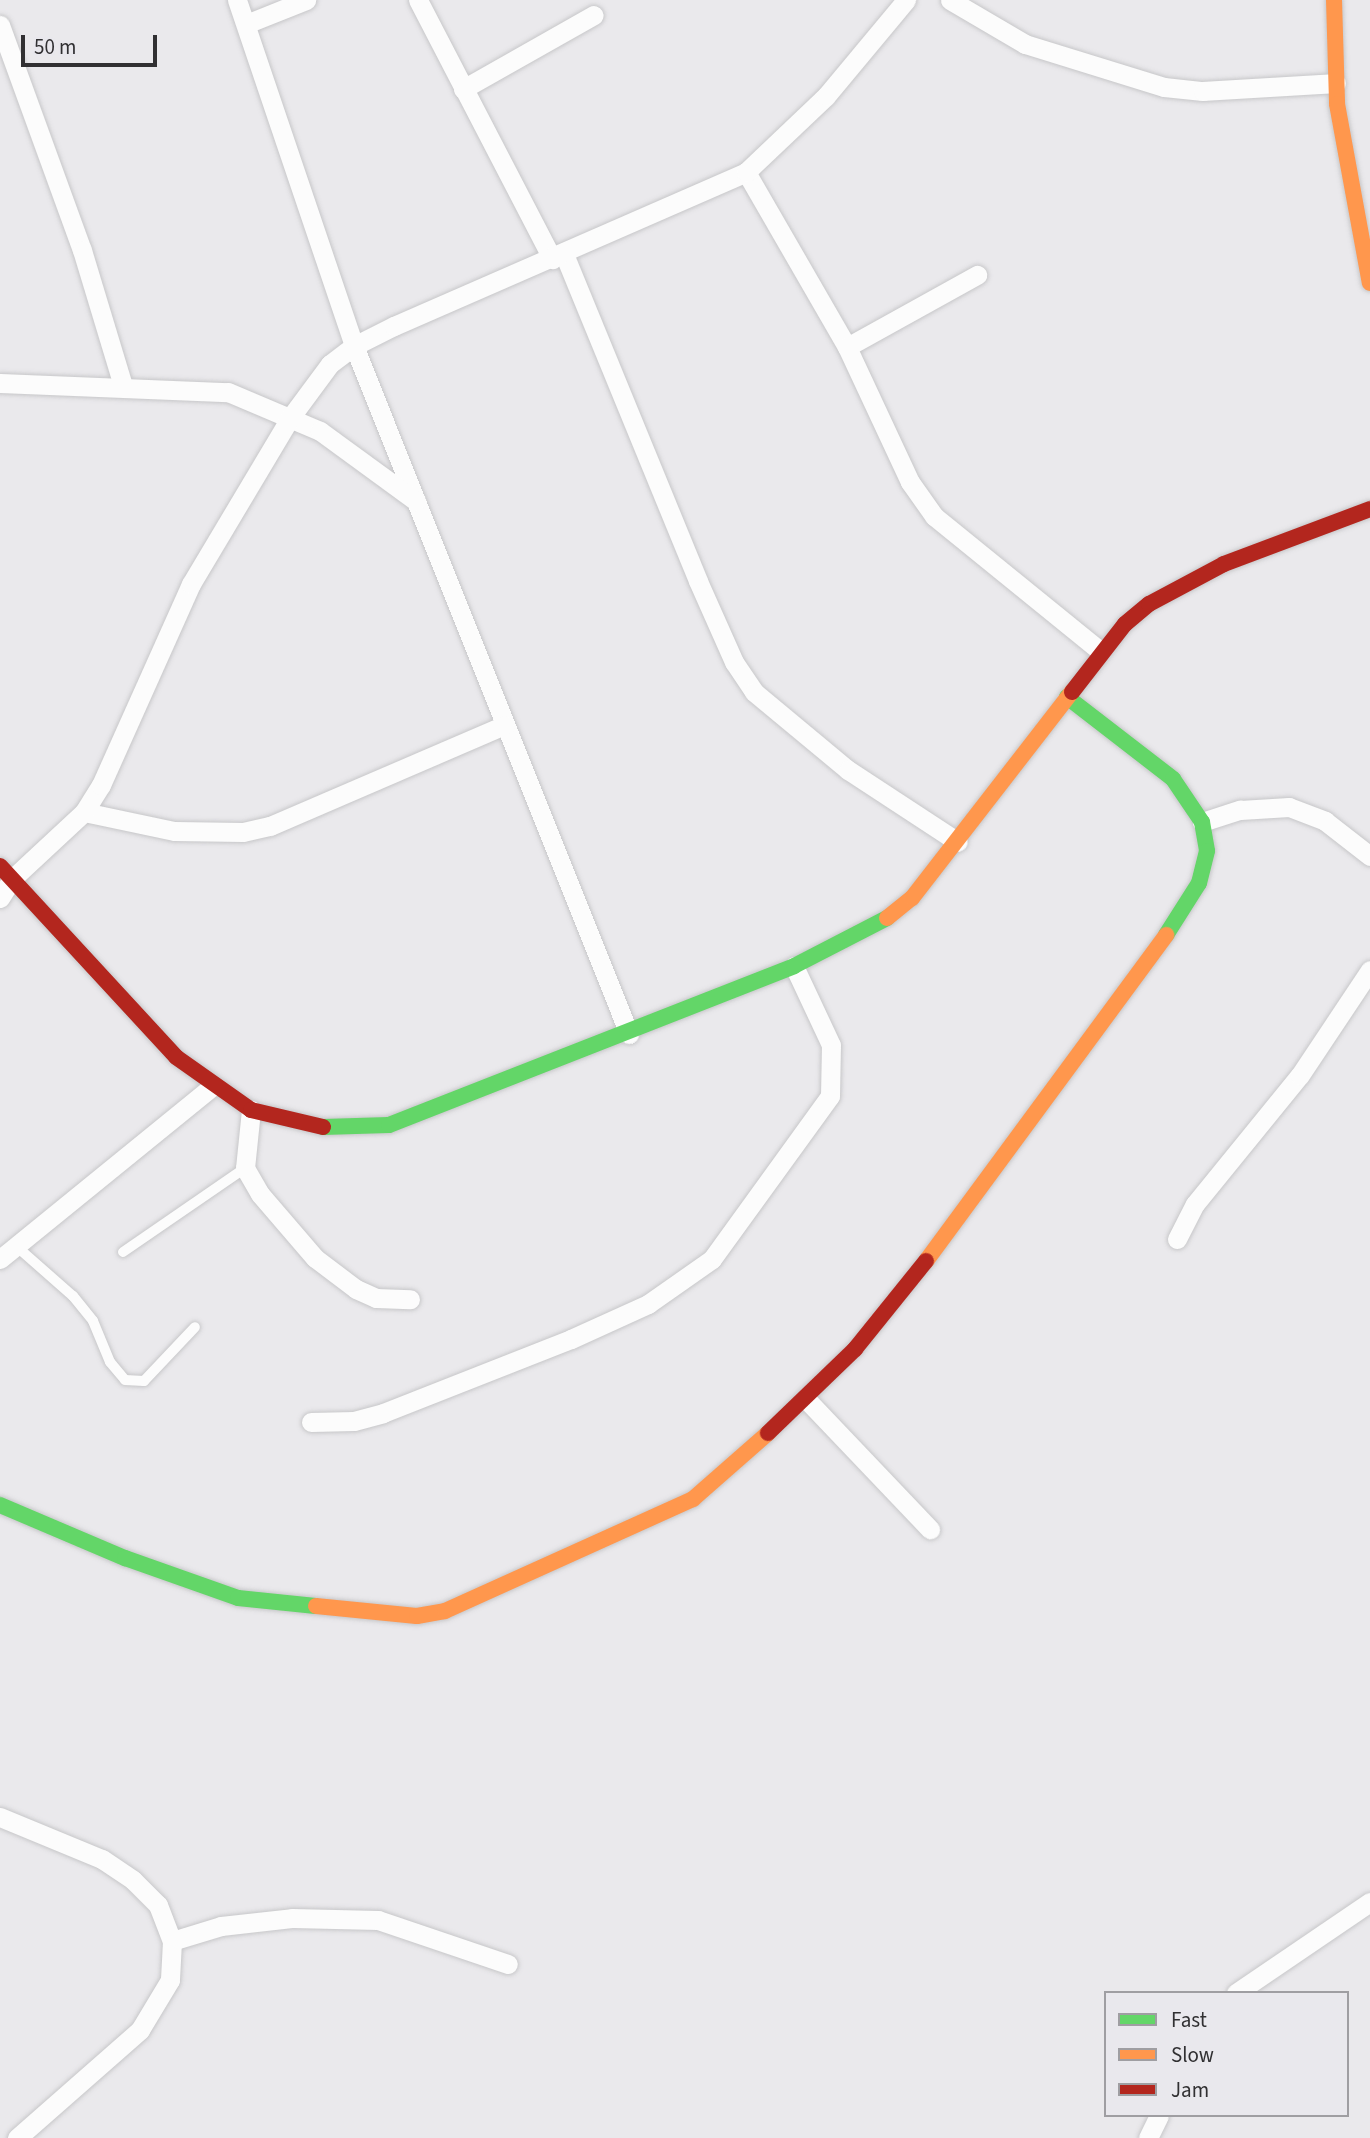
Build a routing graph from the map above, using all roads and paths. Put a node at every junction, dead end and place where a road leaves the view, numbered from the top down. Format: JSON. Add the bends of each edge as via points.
{"nodes":[{"id":1,"x":237,"y":0,"type":"edge"},
{"id":2,"x":306,"y":0,"type":"edge"},
{"id":3,"x":418,"y":0,"type":"edge"},
{"id":4,"x":906,"y":0,"type":"edge"},
{"id":5,"x":950,"y":0,"type":"edge"},
{"id":6,"x":1335,"y":0,"type":"edge"},
{"id":7,"x":594,"y":15,"type":"dead end"},
{"id":8,"x":246,"y":24,"type":"junction"},
{"id":9,"x":0,"y":25,"type":"edge"},
{"id":10,"x":1336,"y":83,"type":"junction"},
{"id":11,"x":463,"y":89,"type":"junction"},
{"id":12,"x":746,"y":172,"type":"junction"},
{"id":13,"x":558,"y":257,"type":"junction"},
{"id":14,"x":978,"y":275,"type":"dead end"},
{"id":15,"x":1370,"y":283,"type":"edge"},
{"id":16,"x":354,"y":346,"type":"junction"},
{"id":17,"x":847,"y":348,"type":"junction"},
{"id":18,"x":0,"y":383,"type":"edge"},
{"id":19,"x":123,"y":386,"type":"junction"},
{"id":20,"x":290,"y":418,"type":"junction"},
{"id":21,"x":418,"y":503,"type":"junction"},
{"id":22,"x":1370,"y":509,"type":"edge"},
{"id":23,"x":1100,"y":651,"type":"junction"},
{"id":24,"x":1067,"y":697,"type":"junction"},
{"id":25,"x":504,"y":725,"type":"junction"},
{"id":26,"x":84,"y":812,"type":"junction"},
{"id":27,"x":1202,"y":822,"type":"junction"},
{"id":28,"x":958,"y":842,"type":"junction"},
{"id":29,"x":1370,"y":856,"type":"edge"},
{"id":30,"x":6,"y":873,"type":"edge"},
{"id":31,"x":0,"y":898,"type":"edge"},
{"id":32,"x":793,"y":966,"type":"junction"},
{"id":33,"x":1370,"y":970,"type":"edge"},
{"id":34,"x":629,"y":1034,"type":"junction"},
{"id":35,"x":213,"y":1086,"type":"junction"},
{"id":36,"x":251,"y":1110,"type":"junction"},
{"id":37,"x":245,"y":1168,"type":"junction"},
{"id":38,"x":1177,"y":1239,"type":"dead end"},
{"id":39,"x":16,"y":1246,"type":"junction"},
{"id":40,"x":123,"y":1252,"type":"dead end"},
{"id":41,"x":0,"y":1259,"type":"edge"},
{"id":42,"x":410,"y":1299,"type":"dead end"},
{"id":43,"x":195,"y":1327,"type":"dead end"},
{"id":44,"x":806,"y":1399,"type":"junction"},
{"id":45,"x":311,"y":1422,"type":"dead end"},
{"id":46,"x":0,"y":1505,"type":"edge"},
{"id":47,"x":930,"y":1529,"type":"dead end"},
{"id":48,"x":0,"y":1817,"type":"edge"},
{"id":49,"x":1370,"y":1902,"type":"edge"},
{"id":50,"x":172,"y":1941,"type":"junction"},
{"id":51,"x":508,"y":1964,"type":"dead end"},
{"id":52,"x":1239,"y":1991,"type":"edge"},
{"id":53,"x":1158,"y":2117,"type":"edge"},
{"id":54,"x":17,"y":2138,"type":"edge"},
{"id":55,"x":1148,"y":2138,"type":"edge"}],
"edges":[{"from":1,"to":8,"type":"street"},
{"from":2,"to":8,"type":"street"},
{"from":3,"to":11,"type":"street"},
{"from":4,"to":12,"type":"street","via":[[826,96]]},
{"from":5,"to":10,"type":"street","via":[[1025,44],[1164,87],[1203,90]]},
{"from":6,"to":10,"type":"street"},
{"from":7,"to":11,"type":"street"},
{"from":8,"to":16,"type":"street"},
{"from":9,"to":19,"type":"street","via":[[82,250]]},
{"from":10,"to":15,"type":"street","via":[[1344,157]]},
{"from":11,"to":13,"type":"street"},
{"from":12,"to":13,"type":"street"},
{"from":12,"to":17,"type":"street"},
{"from":13,"to":16,"type":"street"},
{"from":13,"to":28,"type":"street","via":[[698,581],[747,682],[848,770]]},
{"from":14,"to":17,"type":"street"},
{"from":16,"to":20,"type":"street","via":[[330,364]]},
{"from":16,"to":21,"type":"street"},
{"from":17,"to":23,"type":"street","via":[[909,482],[934,516]]},
{"from":18,"to":19,"type":"street"},
{"from":19,"to":20,"type":"street","via":[[228,392]]},
{"from":20,"to":21,"type":"street","via":[[350,450]]},
{"from":20,"to":26,"type":"street","via":[[191,584],[101,785]]},
{"from":21,"to":25,"type":"street"},
{"from":22,"to":23,"type":"street","via":[[1224,564],[1175,589],[1149,604]]},
{"from":23,"to":24,"type":"street"},
{"from":24,"to":27,"type":"street","via":[[1174,779]]},
{"from":24,"to":28,"type":"street"},
{"from":25,"to":26,"type":"street","via":[[294,816],[243,832],[174,831]]},
{"from":25,"to":34,"type":"street"},
{"from":26,"to":30,"type":"street"},
{"from":27,"to":29,"type":"street","via":[[1240,810],[1289,807],[1325,821]]},
{"from":27,"to":44,"type":"street","via":[[1206,865],[1173,925],[915,1276]]},
{"from":28,"to":32,"type":"street","via":[[896,913]]},
{"from":30,"to":31,"type":"street"},
{"from":30,"to":35,"type":"street","via":[[176,1057]]},
{"from":32,"to":34,"type":"street"},
{"from":32,"to":45,"type":"street","via":[[831,1045],[830,1096],[712,1259],[648,1304],[571,1339],[383,1413],[354,1421]]},
{"from":33,"to":38,"type":"street","via":[[1300,1075],[1195,1204]]},
{"from":34,"to":36,"type":"street","via":[[389,1125],[343,1129],[293,1123]]},
{"from":35,"to":36,"type":"street"},
{"from":35,"to":39,"type":"street"},
{"from":36,"to":37,"type":"street"},
{"from":37,"to":40,"type":"lane"},
{"from":37,"to":42,"type":"street","via":[[260,1194],[335,1274],[376,1298]]},
{"from":39,"to":41,"type":"street"},
{"from":39,"to":43,"type":"lane","via":[[73,1296],[93,1321],[110,1362],[125,1380],[144,1381]]},
{"from":44,"to":46,"type":"street","via":[[729,1472],[661,1517],[445,1611],[417,1616],[239,1598],[125,1558]]},
{"from":44,"to":47,"type":"street"},
{"from":48,"to":50,"type":"street","via":[[103,1858],[158,1905]]},
{"from":49,"to":52,"type":"street"},
{"from":50,"to":51,"type":"street","via":[[220,1926],[280,1919],[379,1920]]},
{"from":50,"to":54,"type":"street","via":[[170,1980],[140,2030]]},
{"from":53,"to":55,"type":"street"}]}
